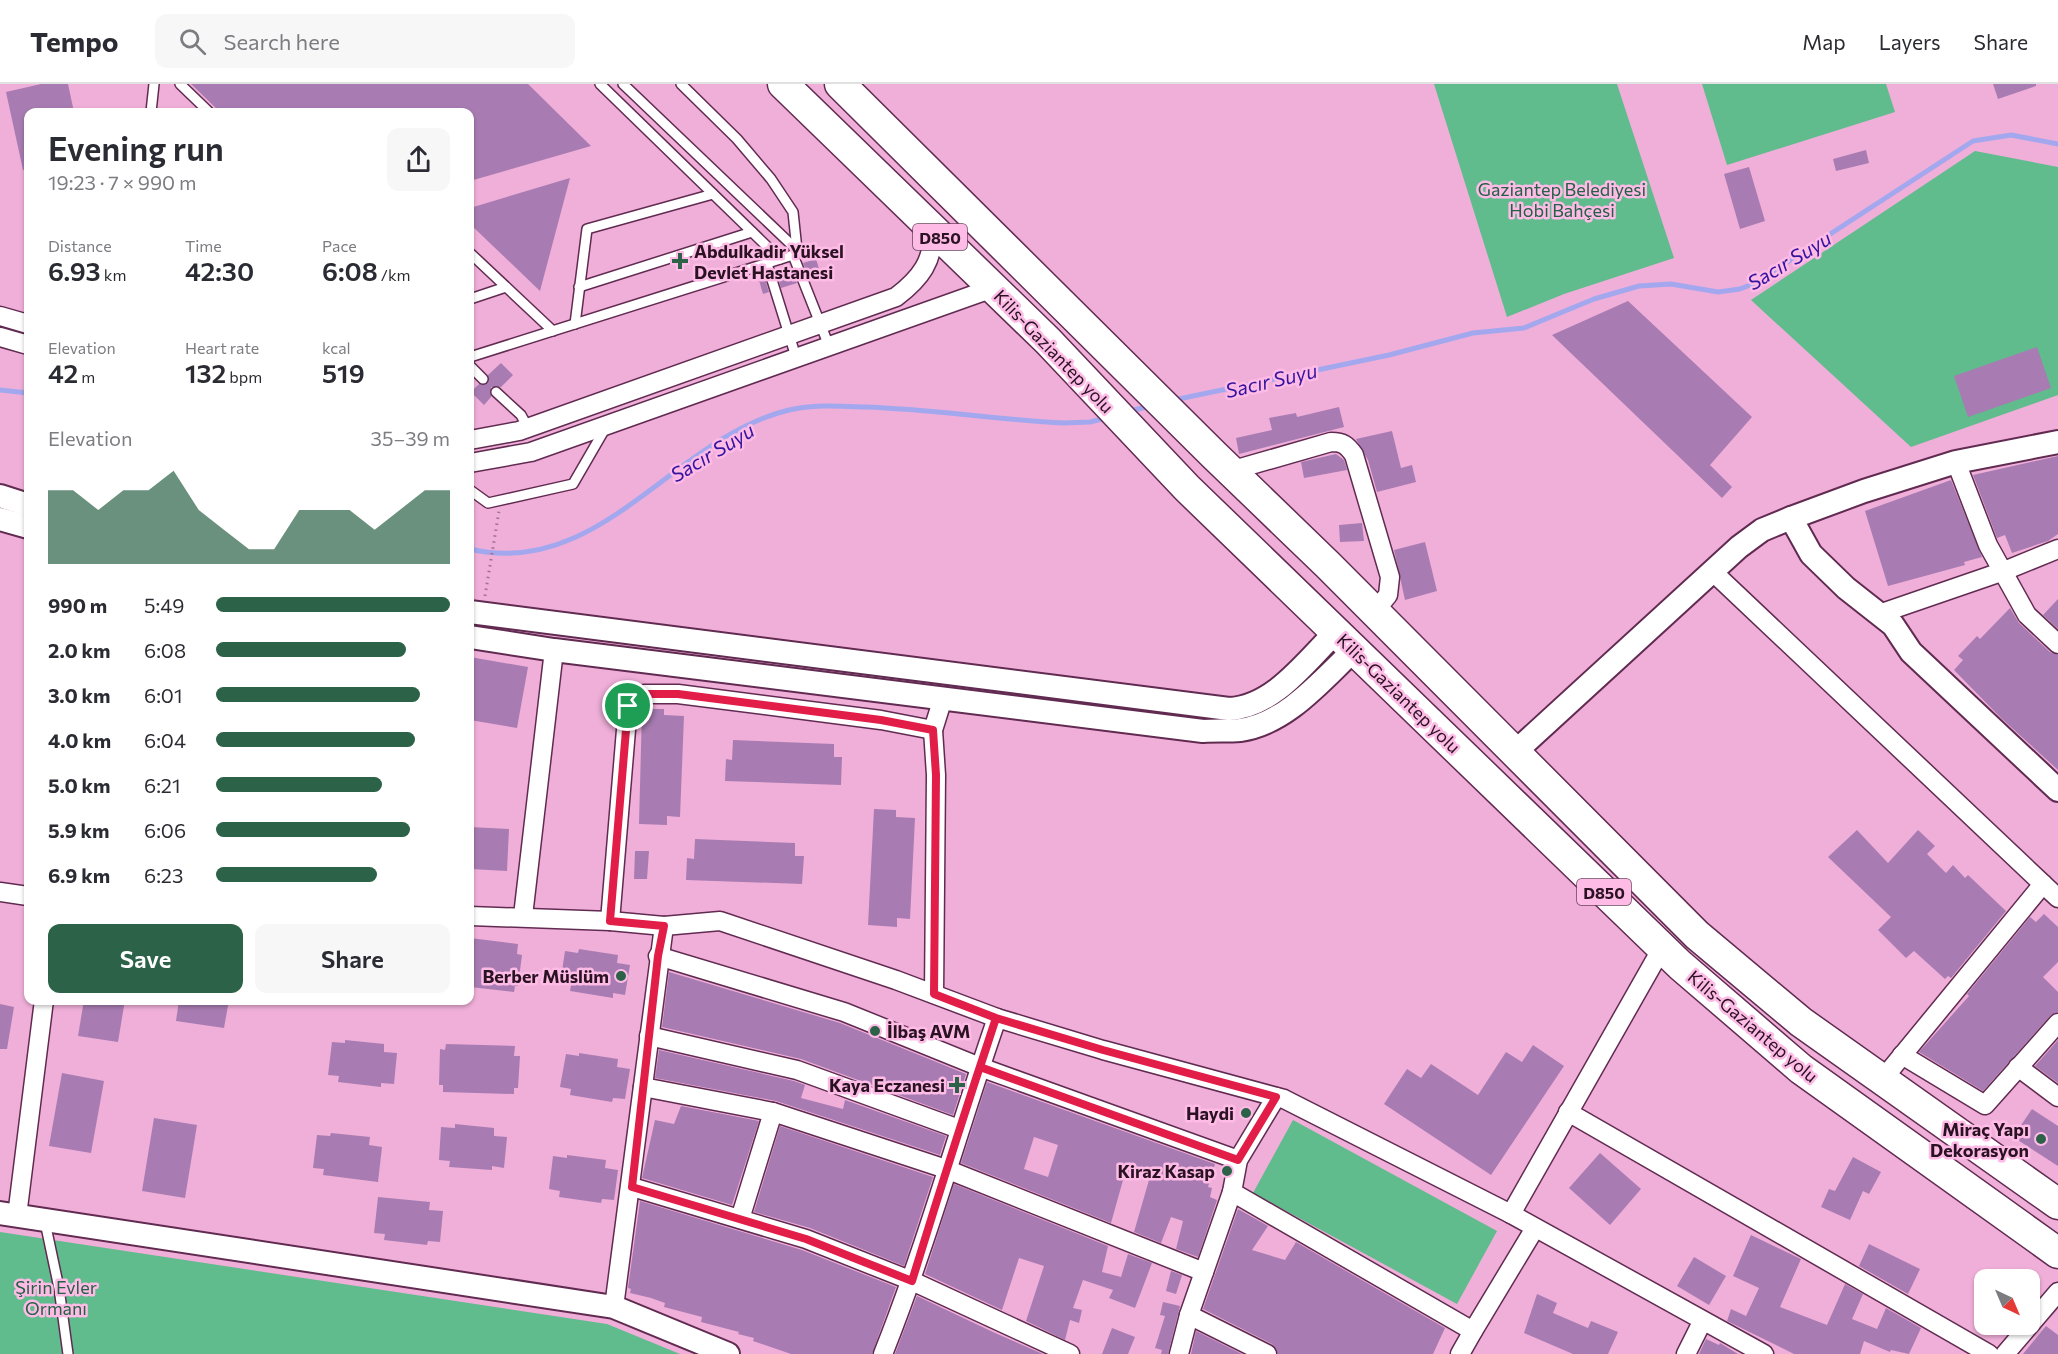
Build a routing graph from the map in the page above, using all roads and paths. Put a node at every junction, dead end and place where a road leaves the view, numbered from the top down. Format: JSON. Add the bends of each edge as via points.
{"nodes":[{"id":1,"x":154,"y":84,"type":"edge"},
{"id":2,"x":180,"y":84,"type":"edge"},
{"id":3,"x":600,"y":84,"type":"edge"},
{"id":4,"x":623,"y":84,"type":"edge"},
{"id":5,"x":681,"y":84,"type":"edge"},
{"id":6,"x":783,"y":84,"type":"edge"},
{"id":7,"x":840,"y":84,"type":"edge"},
{"id":8,"x":151,"y":108,"type":"edge"},
{"id":9,"x":205,"y":108,"type":"edge"},
{"id":10,"x":713,"y":194,"type":"junction"},
{"id":11,"x":932,"y":229,"type":"junction"},
{"id":12,"x":752,"y":232,"type":"junction"},
{"id":13,"x":795,"y":253,"type":"junction"},
{"id":14,"x":474,"y":257,"type":"edge"},
{"id":15,"x":780,"y":260,"type":"junction"},
{"id":16,"x":767,"y":264,"type":"junction"},
{"id":17,"x":506,"y":287,"type":"junction"},
{"id":18,"x":579,"y":287,"type":"junction"},
{"id":19,"x":993,"y":288,"type":"junction"},
{"id":20,"x":474,"y":298,"type":"edge"},
{"id":21,"x":0,"y":316,"type":"edge"},
{"id":22,"x":24,"y":323,"type":"edge"},
{"id":23,"x":575,"y":324,"type":"junction"},
{"id":24,"x":822,"y":324,"type":"junction"},
{"id":25,"x":553,"y":331,"type":"junction"},
{"id":26,"x":789,"y":336,"type":"junction"},
{"id":27,"x":0,"y":337,"type":"edge"},
{"id":28,"x":24,"y":344,"type":"edge"},
{"id":29,"x":828,"y":346,"type":"junction"},
{"id":30,"x":474,"y":356,"type":"edge"},
{"id":31,"x":796,"y":357,"type":"junction"},
{"id":32,"x":474,"y":370,"type":"edge"},
{"id":33,"x":483,"y":380,"type":"dead end"},
{"id":34,"x":496,"y":392,"type":"dead end"},
{"id":35,"x":607,"y":424,"type":"junction"},
{"id":36,"x":528,"y":428,"type":"junction"},
{"id":37,"x":474,"y":439,"type":"edge"},
{"id":38,"x":557,"y":442,"type":"junction"},
{"id":39,"x":2058,"y":442,"type":"edge"},
{"id":40,"x":520,"y":454,"type":"junction"},
{"id":41,"x":474,"y":462,"type":"edge"},
{"id":42,"x":1956,"y":462,"type":"junction"},
{"id":43,"x":1222,"y":463,"type":"junction"},
{"id":44,"x":474,"y":493,"type":"edge"},
{"id":45,"x":0,"y":496,"type":"edge"},
{"id":46,"x":501,"y":501,"type":"junction"},
{"id":47,"x":24,"y":503,"type":"edge"},
{"id":48,"x":1791,"y":518,"type":"junction"},
{"id":49,"x":0,"y":519,"type":"edge"},
{"id":50,"x":24,"y":526,"type":"edge"},
{"id":51,"x":2058,"y":549,"type":"edge"},
{"id":52,"x":1712,"y":571,"type":"junction"},
{"id":53,"x":2004,"y":571,"type":"junction"},
{"id":54,"x":488,"y":574,"type":"dead end"},
{"id":55,"x":1374,"y":610,"type":"junction"},
{"id":56,"x":474,"y":613,"type":"edge"},
{"id":57,"x":1879,"y":614,"type":"junction"},
{"id":58,"x":474,"y":638,"type":"edge"},
{"id":59,"x":1345,"y":641,"type":"junction"},
{"id":60,"x":2058,"y":644,"type":"edge"},
{"id":61,"x":554,"y":650,"type":"junction"},
{"id":62,"x":943,"y":698,"type":"junction"},
{"id":63,"x":933,"y":730,"type":"junction"},
{"id":64,"x":1515,"y":752,"type":"junction"},
{"id":65,"x":2058,"y":790,"type":"edge"},
{"id":66,"x":2043,"y":884,"type":"junction"},
{"id":67,"x":0,"y":891,"type":"edge"},
{"id":68,"x":24,"y":895,"type":"edge"},
{"id":69,"x":2058,"y":898,"type":"edge"},
{"id":70,"x":474,"y":916,"type":"edge"},
{"id":71,"x":523,"y":916,"type":"junction"},
{"id":72,"x":610,"y":921,"type":"junction"},
{"id":73,"x":664,"y":926,"type":"junction"},
{"id":74,"x":1662,"y":948,"type":"junction"},
{"id":75,"x":658,"y":956,"type":"junction"},
{"id":76,"x":934,"y":994,"type":"junction"},
{"id":77,"x":43,"y":1005,"type":"edge"},
{"id":78,"x":996,"y":1018,"type":"junction"},
{"id":79,"x":2058,"y":1023,"type":"edge"},
{"id":80,"x":649,"y":1036,"type":"junction"},
{"id":81,"x":1902,"y":1055,"type":"junction"},
{"id":82,"x":980,"y":1067,"type":"junction"},
{"id":83,"x":2018,"y":1068,"type":"junction"},
{"id":84,"x":1882,"y":1080,"type":"junction"},
{"id":85,"x":643,"y":1087,"type":"junction"},
{"id":86,"x":1276,"y":1097,"type":"junction"},
{"id":87,"x":2058,"y":1097,"type":"edge"},
{"id":88,"x":773,"y":1112,"type":"junction"},
{"id":89,"x":1568,"y":1112,"type":"junction"},
{"id":90,"x":959,"y":1129,"type":"junction"},
{"id":91,"x":1238,"y":1160,"type":"junction"},
{"id":92,"x":946,"y":1169,"type":"junction"},
{"id":93,"x":632,"y":1187,"type":"junction"},
{"id":94,"x":1232,"y":1192,"type":"junction"},
{"id":95,"x":2058,"y":1203,"type":"edge"},
{"id":96,"x":8,"y":1214,"type":"edge"},
{"id":97,"x":1511,"y":1215,"type":"junction"},
{"id":98,"x":740,"y":1219,"type":"junction"},
{"id":99,"x":45,"y":1220,"type":"junction"},
{"id":100,"x":1535,"y":1228,"type":"junction"},
{"id":101,"x":2058,"y":1253,"type":"edge"},
{"id":102,"x":1204,"y":1272,"type":"junction"},
{"id":103,"x":912,"y":1281,"type":"junction"},
{"id":104,"x":2058,"y":1292,"type":"edge"},
{"id":105,"x":614,"y":1307,"type":"junction"},
{"id":106,"x":1189,"y":1315,"type":"junction"},
{"id":107,"x":1702,"y":1322,"type":"junction"},
{"id":108,"x":1473,"y":1331,"type":"junction"},
{"id":109,"x":1259,"y":1352,"type":"edge"},
{"id":110,"x":68,"y":1354,"type":"edge"},
{"id":111,"x":728,"y":1354,"type":"edge"},
{"id":112,"x":883,"y":1354,"type":"edge"},
{"id":113,"x":1070,"y":1354,"type":"edge"},
{"id":114,"x":1179,"y":1354,"type":"edge"},
{"id":115,"x":1460,"y":1354,"type":"edge"},
{"id":116,"x":1686,"y":1354,"type":"edge"},
{"id":117,"x":1764,"y":1354,"type":"edge"},
{"id":118,"x":1989,"y":1354,"type":"edge"},
{"id":119,"x":2005,"y":1354,"type":"edge"}],
"edges":[{"from":1,"to":8,"type":"lane"},
{"from":2,"to":9,"type":"lane"},
{"from":3,"to":10,"type":"lane"},
{"from":4,"to":13,"type":"lane"},
{"from":5,"to":13,"type":"lane","via":[[771,179],[793,212]]},
{"from":6,"to":11,"type":"highway","name":"Kilis-Gaziantep yolu","number":"D850"},
{"from":7,"to":43,"type":"highway","name":"Kilis-Gaziantep yolu","number":"D850"},
{"from":10,"to":12,"type":"lane"},
{"from":10,"to":18,"type":"lane","via":[[587,229]]},
{"from":11,"to":19,"type":"highway","name":"Kilis-Gaziantep yolu","number":"D850"},
{"from":11,"to":24,"type":"street","via":[[934,245],[915,283],[896,297]]},
{"from":12,"to":15,"type":"lane"},
{"from":12,"to":18,"type":"lane"},
{"from":13,"to":15,"type":"lane"},
{"from":13,"to":24,"type":"lane"},
{"from":14,"to":17,"type":"lane"},
{"from":15,"to":16,"type":"lane"},
{"from":16,"to":23,"type":"lane"},
{"from":16,"to":26,"type":"lane"},
{"from":17,"to":20,"type":"lane"},
{"from":17,"to":25,"type":"lane"},
{"from":18,"to":23,"type":"lane"},
{"from":19,"to":29,"type":"street"},
{"from":19,"to":59,"type":"highway","name":"Kilis-Gaziantep yolu","number":"D850","via":[[1187,488]]},
{"from":21,"to":22,"type":"street"},
{"from":23,"to":25,"type":"lane"},
{"from":24,"to":26,"type":"street"},
{"from":24,"to":29,"type":"lane"},
{"from":25,"to":30,"type":"lane"},
{"from":26,"to":31,"type":"lane"},
{"from":26,"to":36,"type":"street"},
{"from":27,"to":28,"type":"street"},
{"from":29,"to":31,"type":"street"},
{"from":31,"to":35,"type":"street"},
{"from":32,"to":33,"type":"lane"},
{"from":34,"to":36,"type":"lane","via":[[521,415]]},
{"from":35,"to":38,"type":"street"},
{"from":35,"to":46,"type":"lane","via":[[573,484]]},
{"from":36,"to":37,"type":"street"},
{"from":36,"to":38,"type":"street"},
{"from":36,"to":40,"type":"street"},
{"from":38,"to":40,"type":"street"},
{"from":39,"to":42,"type":"street"},
{"from":40,"to":41,"type":"street"},
{"from":42,"to":48,"type":"street"},
{"from":42,"to":53,"type":"street","via":[[1988,545]]},
{"from":43,"to":55,"type":"highway","name":"Kilis-Gaziantep yolu","number":"D850"},
{"from":43,"to":55,"type":"street","via":[[1331,442],[1348,446],[1390,577],[1388,595]]},
{"from":44,"to":46,"type":"lane","via":[[488,503]]},
{"from":45,"to":47,"type":"street"},
{"from":46,"to":54,"type":"path"},
{"from":48,"to":52,"type":"street","via":[[1762,530]]},
{"from":48,"to":57,"type":"street","via":[[1811,554]]},
{"from":49,"to":50,"type":"street"},
{"from":51,"to":53,"type":"street"},
{"from":52,"to":64,"type":"street"},
{"from":52,"to":66,"type":"street"},
{"from":53,"to":57,"type":"street"},
{"from":53,"to":60,"type":"street","via":[[2027,615]]},
{"from":55,"to":64,"type":"highway","name":"Kilis-Gaziantep yolu","number":"D850"},
{"from":56,"to":59,"type":"street","via":[[1229,709],[1265,699]]},
{"from":57,"to":65,"type":"street","via":[[1893,625],[1911,652]]},
{"from":58,"to":61,"type":"street"},
{"from":59,"to":62,"type":"street","via":[[1284,712],[1242,730],[1203,731]]},
{"from":59,"to":74,"type":"highway","name":"Kilis-Gaziantep yolu","number":"D850"},
{"from":61,"to":62,"type":"street"},
{"from":61,"to":71,"type":"street"},
{"from":62,"to":63,"type":"street"},
{"from":63,"to":72,"type":"street","via":[[678,694],[644,694],[628,706]]},
{"from":63,"to":76,"type":"street"},
{"from":64,"to":84,"type":"highway","name":"Kilis-Gaziantep yolu","number":"D850","via":[[1697,935],[1801,1022]]},
{"from":66,"to":69,"type":"street"},
{"from":66,"to":81,"type":"street"},
{"from":67,"to":68,"type":"street"},
{"from":70,"to":71,"type":"street"},
{"from":71,"to":72,"type":"street"},
{"from":72,"to":73,"type":"street"},
{"from":73,"to":75,"type":"street"},
{"from":73,"to":76,"type":"street","via":[[720,921]]},
{"from":74,"to":89,"type":"street"},
{"from":74,"to":101,"type":"highway","name":"Kilis-Gaziantep yolu","number":"D850","via":[[1801,1069]]},
{"from":75,"to":80,"type":"street"},
{"from":75,"to":82,"type":"street","via":[[844,1012]]},
{"from":76,"to":78,"type":"street"},
{"from":77,"to":96,"type":"street"},
{"from":78,"to":82,"type":"street"},
{"from":78,"to":86,"type":"street"},
{"from":79,"to":83,"type":"street"},
{"from":80,"to":85,"type":"street"},
{"from":80,"to":90,"type":"street","via":[[797,1070]]},
{"from":81,"to":83,"type":"street","via":[[1985,1106]]},
{"from":81,"to":84,"type":"street"},
{"from":82,"to":90,"type":"street"},
{"from":82,"to":91,"type":"street"},
{"from":83,"to":87,"type":"street"},
{"from":84,"to":95,"type":"highway","name":"Kilis-Gaziantep yolu","number":"D850"},
{"from":85,"to":88,"type":"street"},
{"from":85,"to":93,"type":"street"},
{"from":86,"to":91,"type":"street"},
{"from":86,"to":97,"type":"street"},
{"from":88,"to":92,"type":"street"},
{"from":88,"to":98,"type":"street"},
{"from":89,"to":97,"type":"street"},
{"from":89,"to":118,"type":"street"},
{"from":90,"to":92,"type":"street"},
{"from":91,"to":94,"type":"street"},
{"from":92,"to":102,"type":"street"},
{"from":92,"to":103,"type":"street"},
{"from":93,"to":98,"type":"street"},
{"from":93,"to":105,"type":"street"},
{"from":94,"to":102,"type":"street"},
{"from":94,"to":108,"type":"street"},
{"from":96,"to":99,"type":"street"},
{"from":97,"to":100,"type":"street"},
{"from":98,"to":103,"type":"street","via":[[806,1239]]},
{"from":99,"to":105,"type":"street"},
{"from":99,"to":110,"type":"lane"},
{"from":100,"to":107,"type":"street"},
{"from":100,"to":108,"type":"street"},
{"from":102,"to":106,"type":"street"},
{"from":103,"to":112,"type":"street"},
{"from":103,"to":113,"type":"street"},
{"from":104,"to":119,"type":"street"},
{"from":105,"to":111,"type":"street"},
{"from":106,"to":109,"type":"street"},
{"from":106,"to":114,"type":"street"},
{"from":107,"to":116,"type":"street"},
{"from":107,"to":117,"type":"street"},
{"from":108,"to":115,"type":"street"}]}
